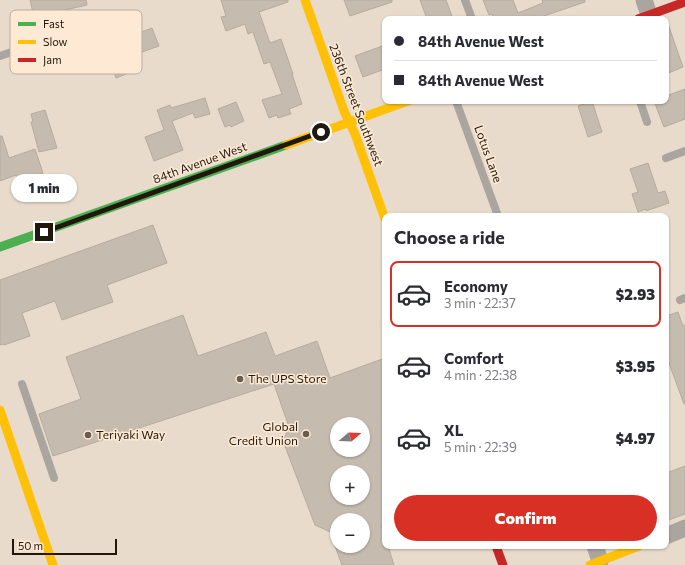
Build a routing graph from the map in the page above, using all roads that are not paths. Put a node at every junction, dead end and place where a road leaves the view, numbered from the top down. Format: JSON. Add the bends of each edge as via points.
{"nodes":[{"id":1,"x":305,"y":0,"type":"edge"},
{"id":2,"x":465,"y":0,"type":"edge"},
{"id":3,"x":685,"y":2,"type":"edge"},
{"id":4,"x":644,"y":11,"type":"edge"},
{"id":5,"x":471,"y":16,"type":"edge"},
{"id":6,"x":10,"y":53,"type":"edge"},
{"id":7,"x":0,"y":56,"type":"edge"},
{"id":8,"x":400,"y":104,"type":"edge"},
{"id":9,"x":457,"y":104,"type":"edge"},
{"id":10,"x":641,"y":104,"type":"edge"},
{"id":11,"x":349,"y":122,"type":"junction"},
{"id":12,"x":647,"y":122,"type":"dead end"},
{"id":13,"x":685,"y":151,"type":"edge"},
{"id":14,"x":666,"y":158,"type":"dead end"},
{"id":15,"x":383,"y":213,"type":"edge"},
{"id":16,"x":496,"y":213,"type":"edge"},
{"id":17,"x":0,"y":248,"type":"edge"},
{"id":18,"x":22,"y":384,"type":"dead end"},
{"id":19,"x":0,"y":410,"type":"edge"},
{"id":20,"x":54,"y":478,"type":"dead end"},
{"id":21,"x":685,"y":528,"type":"edge"},
{"id":22,"x":669,"y":535,"type":"edge"},
{"id":23,"x":499,"y":549,"type":"edge"},
{"id":24,"x":627,"y":549,"type":"edge"},
{"id":25,"x":595,"y":557,"type":"edge"},
{"id":26,"x":53,"y":565,"type":"edge"},
{"id":27,"x":503,"y":565,"type":"edge"}],
"edges":[{"from":1,"to":11,"type":"street","name":"236th Street Southwest"},
{"from":2,"to":5,"type":"lane"},
{"from":3,"to":4,"type":"street"},
{"from":6,"to":7,"type":"lane"},
{"from":8,"to":11,"type":"street","name":"84th Avenue West"},
{"from":9,"to":16,"type":"lane","name":"Lotus Lane"},
{"from":10,"to":12,"type":"lane"},
{"from":11,"to":15,"type":"street","name":"236th Street Southwest"},
{"from":11,"to":17,"type":"street","name":"84th Avenue West"},
{"from":13,"to":14,"type":"lane"},
{"from":18,"to":20,"type":"lane"},
{"from":19,"to":26,"type":"street","via":[[10,450]]},
{"from":21,"to":22,"type":"street"},
{"from":23,"to":27,"type":"street"},
{"from":24,"to":25,"type":"street"}]}
